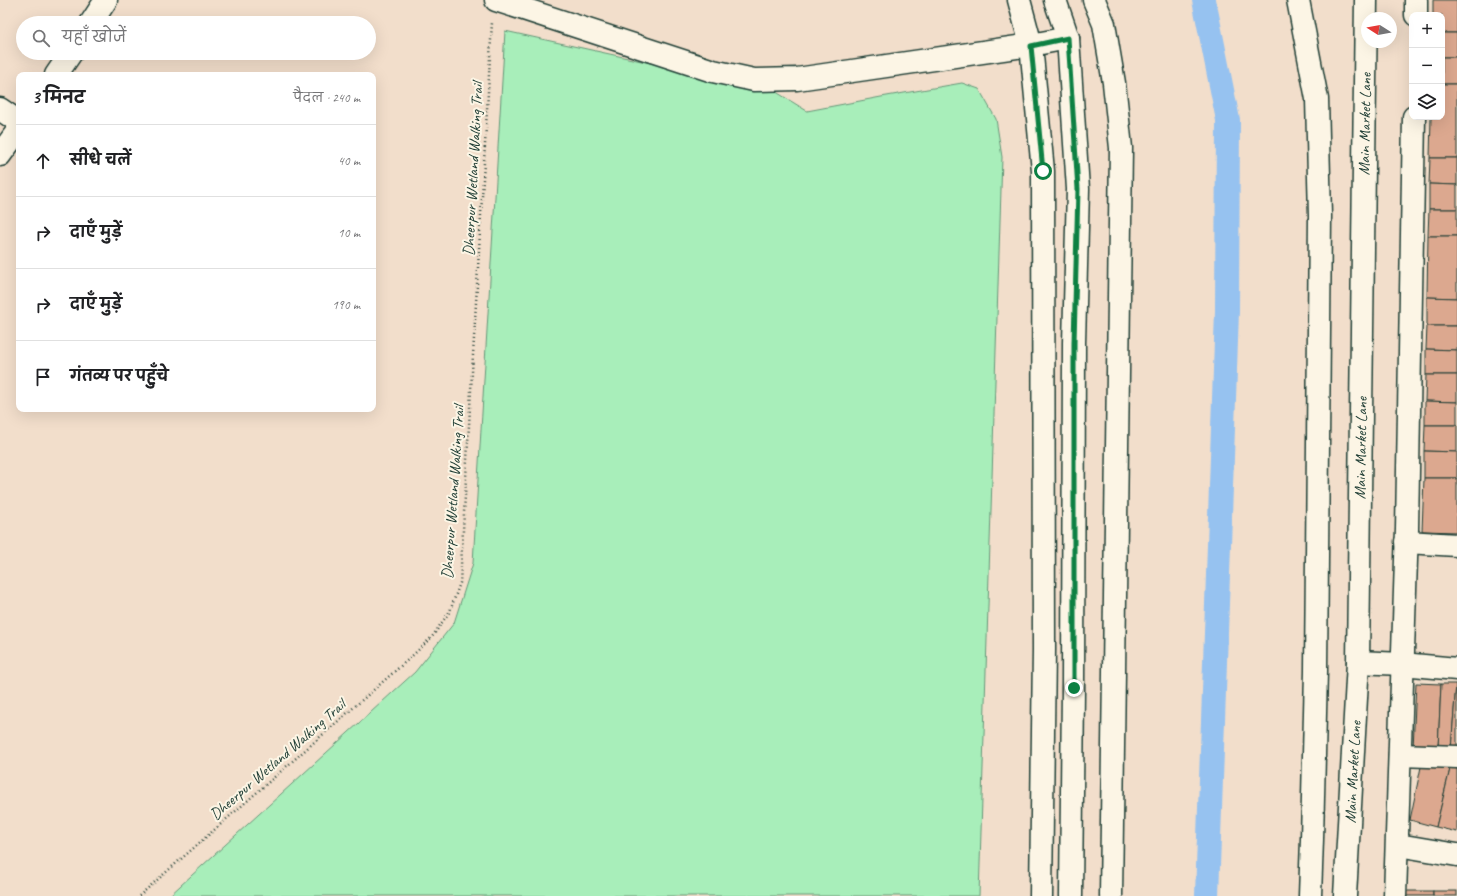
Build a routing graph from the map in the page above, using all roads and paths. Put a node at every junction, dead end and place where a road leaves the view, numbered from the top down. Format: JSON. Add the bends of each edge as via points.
{"nodes":[{"id":1,"x":106,"y":0,"type":"edge"},
{"id":2,"x":1019,"y":0,"type":"edge"},
{"id":3,"x":1055,"y":0,"type":"edge"},
{"id":4,"x":1094,"y":0,"type":"edge"},
{"id":5,"x":1298,"y":0,"type":"edge"},
{"id":6,"x":1366,"y":0,"type":"edge"},
{"id":7,"x":1416,"y":0,"type":"edge"},
{"id":8,"x":494,"y":10,"type":"edge"},
{"id":9,"x":1416,"y":12,"type":"edge"},
{"id":10,"x":96,"y":16,"type":"edge"},
{"id":11,"x":1068,"y":38,"type":"junction"},
{"id":12,"x":1031,"y":46,"type":"junction"},
{"id":13,"x":66,"y":60,"type":"edge"},
{"id":14,"x":58,"y":72,"type":"edge"},
{"id":15,"x":0,"y":109,"type":"edge"},
{"id":16,"x":16,"y":120,"type":"edge"},
{"id":17,"x":1414,"y":120,"type":"edge"},
{"id":18,"x":16,"y":133,"type":"edge"},
{"id":19,"x":0,"y":155,"type":"edge"},
{"id":20,"x":1406,"y":542,"type":"junction"},
{"id":21,"x":1457,"y":545,"type":"edge"},
{"id":22,"x":1358,"y":662,"type":"junction"},
{"id":23,"x":1402,"y":664,"type":"junction"},
{"id":24,"x":1457,"y":669,"type":"edge"},
{"id":25,"x":1400,"y":755,"type":"junction"},
{"id":26,"x":1457,"y":757,"type":"edge"},
{"id":27,"x":1398,"y":845,"type":"junction"},
{"id":28,"x":1457,"y":855,"type":"edge"},
{"id":29,"x":139,"y":896,"type":"edge"},
{"id":30,"x":1040,"y":896,"type":"edge"},
{"id":31,"x":1071,"y":896,"type":"edge"},
{"id":32,"x":1111,"y":896,"type":"edge"},
{"id":33,"x":1310,"y":896,"type":"edge"},
{"id":34,"x":1345,"y":896,"type":"edge"},
{"id":35,"x":1395,"y":896,"type":"edge"}],
"edges":[{"from":1,"to":10,"type":"street"},
{"from":2,"to":12,"type":"street"},
{"from":3,"to":11,"type":"street"},
{"from":4,"to":32,"type":"street","via":[[1104,24],[1121,148]]},
{"from":5,"to":33,"type":"street","via":[[1318,99],[1320,216],[1316,678]]},
{"from":6,"to":22,"type":"street","name":"Main Market Lane"},
{"from":7,"to":9,"type":"street"},
{"from":8,"to":12,"type":"street","via":[[754,80],[797,79]]},
{"from":8,"to":29,"type":"path","name":"Dheerpur Wetland Walking Trail","via":[[460,583],[450,611],[432,637],[411,657]]},
{"from":11,"to":12,"type":"street"},
{"from":11,"to":31,"type":"street","via":[[1078,189],[1074,343]]},
{"from":12,"to":30,"type":"street","via":[[1043,179],[1044,649]]},
{"from":13,"to":14,"type":"street"},
{"from":15,"to":16,"type":"street"},
{"from":17,"to":20,"type":"street"},
{"from":18,"to":19,"type":"street"},
{"from":20,"to":21,"type":"street"},
{"from":20,"to":23,"type":"street"},
{"from":22,"to":23,"type":"street"},
{"from":22,"to":34,"type":"street","name":"Main Market Lane"},
{"from":23,"to":24,"type":"street"},
{"from":23,"to":25,"type":"street"},
{"from":25,"to":26,"type":"street"},
{"from":25,"to":27,"type":"street"},
{"from":27,"to":28,"type":"street"},
{"from":27,"to":35,"type":"street"}]}
